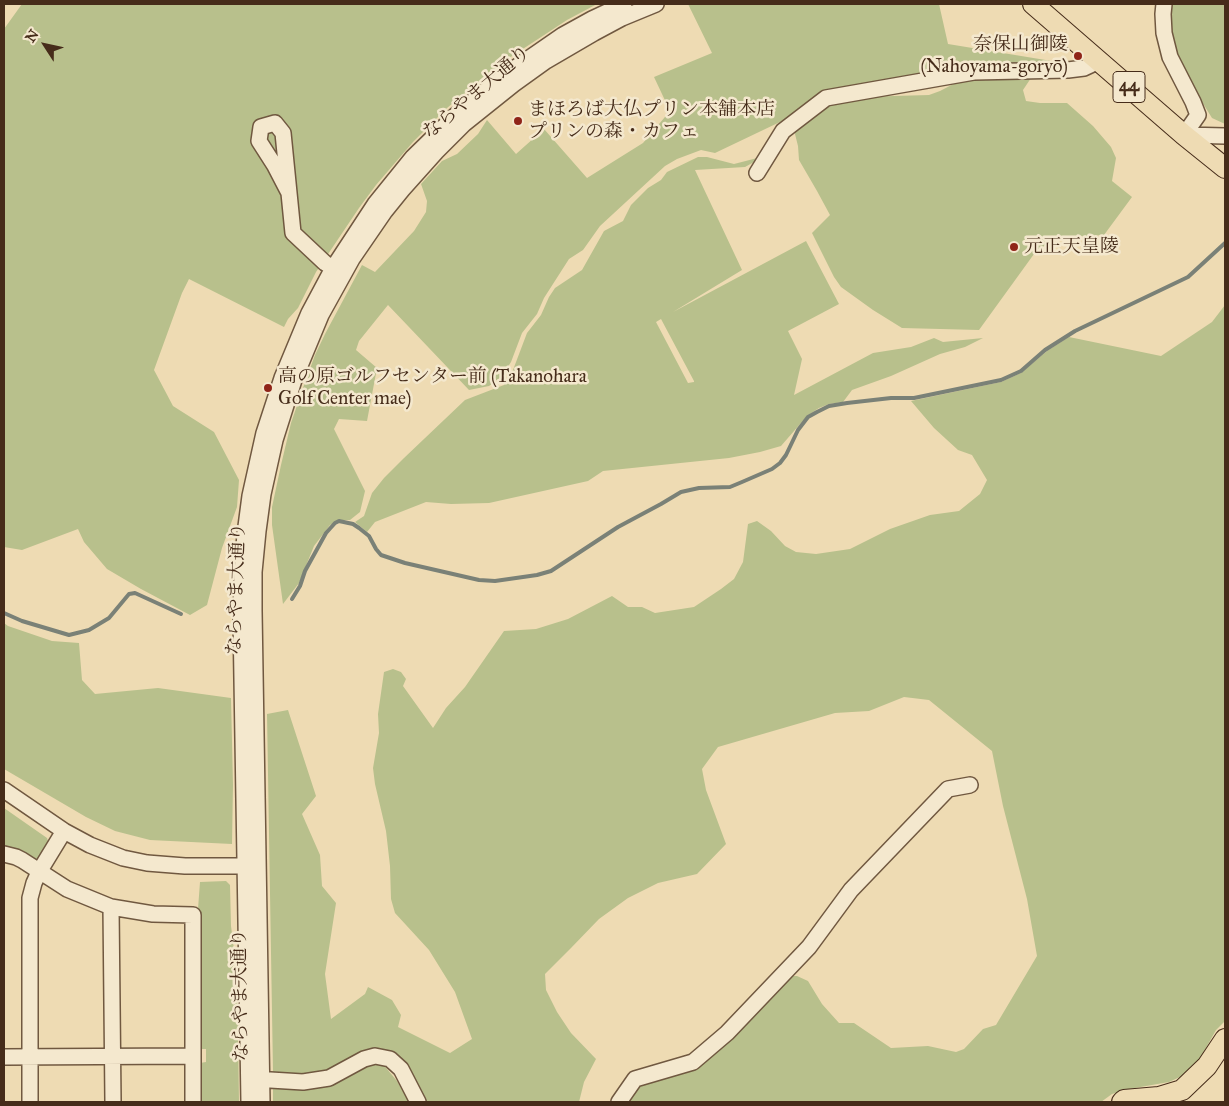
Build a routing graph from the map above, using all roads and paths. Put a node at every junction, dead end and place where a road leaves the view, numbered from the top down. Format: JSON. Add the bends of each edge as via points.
{"nodes":[{"id":1,"x":624,"y":4,"type":"edge"},
{"id":2,"x":656,"y":4,"type":"edge"},
{"id":3,"x":1033,"y":4,"type":"edge"},
{"id":4,"x":1164,"y":4,"type":"edge"},
{"id":5,"x":1099,"y":61,"type":"junction"},
{"id":6,"x":1184,"y":134,"type":"junction"},
{"id":7,"x":1225,"y":136,"type":"edge"},
{"id":8,"x":1225,"y":168,"type":"edge"},
{"id":9,"x":757,"y":172,"type":"dead end"},
{"id":10,"x":288,"y":190,"type":"dead end"},
{"id":11,"x":333,"y":268,"type":"junction"},
{"id":12,"x":248,"y":572,"type":"junction"},
{"id":13,"x":970,"y":785,"type":"dead end"},
{"id":14,"x":4,"y":790,"type":"edge"},
{"id":15,"x":64,"y":831,"type":"junction"},
{"id":16,"x":4,"y":854,"type":"edge"},
{"id":17,"x":252,"y":866,"type":"junction"},
{"id":18,"x":39,"y":872,"type":"junction"},
{"id":19,"x":111,"y":907,"type":"junction"},
{"id":20,"x":1225,"y":1040,"type":"edge"},
{"id":21,"x":112,"y":1056,"type":"junction"},
{"id":22,"x":193,"y":1056,"type":"junction"},
{"id":23,"x":4,"y":1057,"type":"edge"},
{"id":24,"x":30,"y":1057,"type":"junction"},
{"id":25,"x":256,"y":1079,"type":"junction"},
{"id":26,"x":30,"y":1102,"type":"edge"},
{"id":27,"x":113,"y":1102,"type":"edge"},
{"id":28,"x":193,"y":1102,"type":"edge"},
{"id":29,"x":249,"y":1102,"type":"edge"},
{"id":30,"x":262,"y":1102,"type":"edge"},
{"id":31,"x":418,"y":1102,"type":"edge"},
{"id":32,"x":619,"y":1102,"type":"edge"},
{"id":33,"x":1122,"y":1102,"type":"edge"}],
"edges":[{"from":1,"to":11,"type":"street","name":"ならやま大通り","via":[[563,35],[456,115],[391,183]]},
{"from":2,"to":12,"type":"street","name":"ならやま大通り","via":[[594,33],[514,84],[464,124],[385,211],[343,274],[321,315],[294,380],[275,440]]},
{"from":3,"to":5,"type":"main road","number":"44"},
{"from":4,"to":6,"type":"street","via":[[1164,33],[1170,57],[1198,115]]},
{"from":5,"to":6,"type":"main road","number":"44"},
{"from":5,"to":9,"type":"street","via":[[1084,68],[1068,70],[974,72],[826,98],[783,132]]},
{"from":6,"to":7,"type":"street"},
{"from":6,"to":8,"type":"main road","number":"44"},
{"from":10,"to":11,"type":"street","via":[[293,233]]},
{"from":11,"to":12,"type":"street","name":"ならやま大通り","via":[[309,313],[264,433],[245,534]]},
{"from":12,"to":17,"type":"street","name":"ならやま大通り","via":[[254,611],[249,697]]},
{"from":13,"to":32,"type":"street","via":[[948,789],[941,796],[851,890],[809,948],[727,1034],[693,1062],[635,1079]]},
{"from":14,"to":15,"type":"street"},
{"from":15,"to":17,"type":"street","via":[[106,852],[147,863]]},
{"from":15,"to":18,"type":"street"},
{"from":16,"to":18,"type":"street","via":[[22,860]]},
{"from":17,"to":25,"type":"street","name":"ならやま大通り"},
{"from":18,"to":19,"type":"street","via":[[67,890]]},
{"from":18,"to":24,"type":"street","via":[[29,911]]},
{"from":19,"to":21,"type":"street"},
{"from":19,"to":22,"type":"street","via":[[153,914],[193,915]]},
{"from":20,"to":33,"type":"main road","via":[[1207,1066],[1182,1090],[1159,1098]]},
{"from":21,"to":22,"type":"street"},
{"from":21,"to":24,"type":"street"},
{"from":21,"to":27,"type":"street"},
{"from":22,"to":28,"type":"street"},
{"from":23,"to":24,"type":"street"},
{"from":24,"to":26,"type":"street"},
{"from":25,"to":29,"type":"street","name":"ならやま大通り"},
{"from":25,"to":30,"type":"street","name":"ならやま大通り"},
{"from":25,"to":31,"type":"street","via":[[303,1082],[329,1078],[375,1056],[390,1059],[401,1069]]}]}
